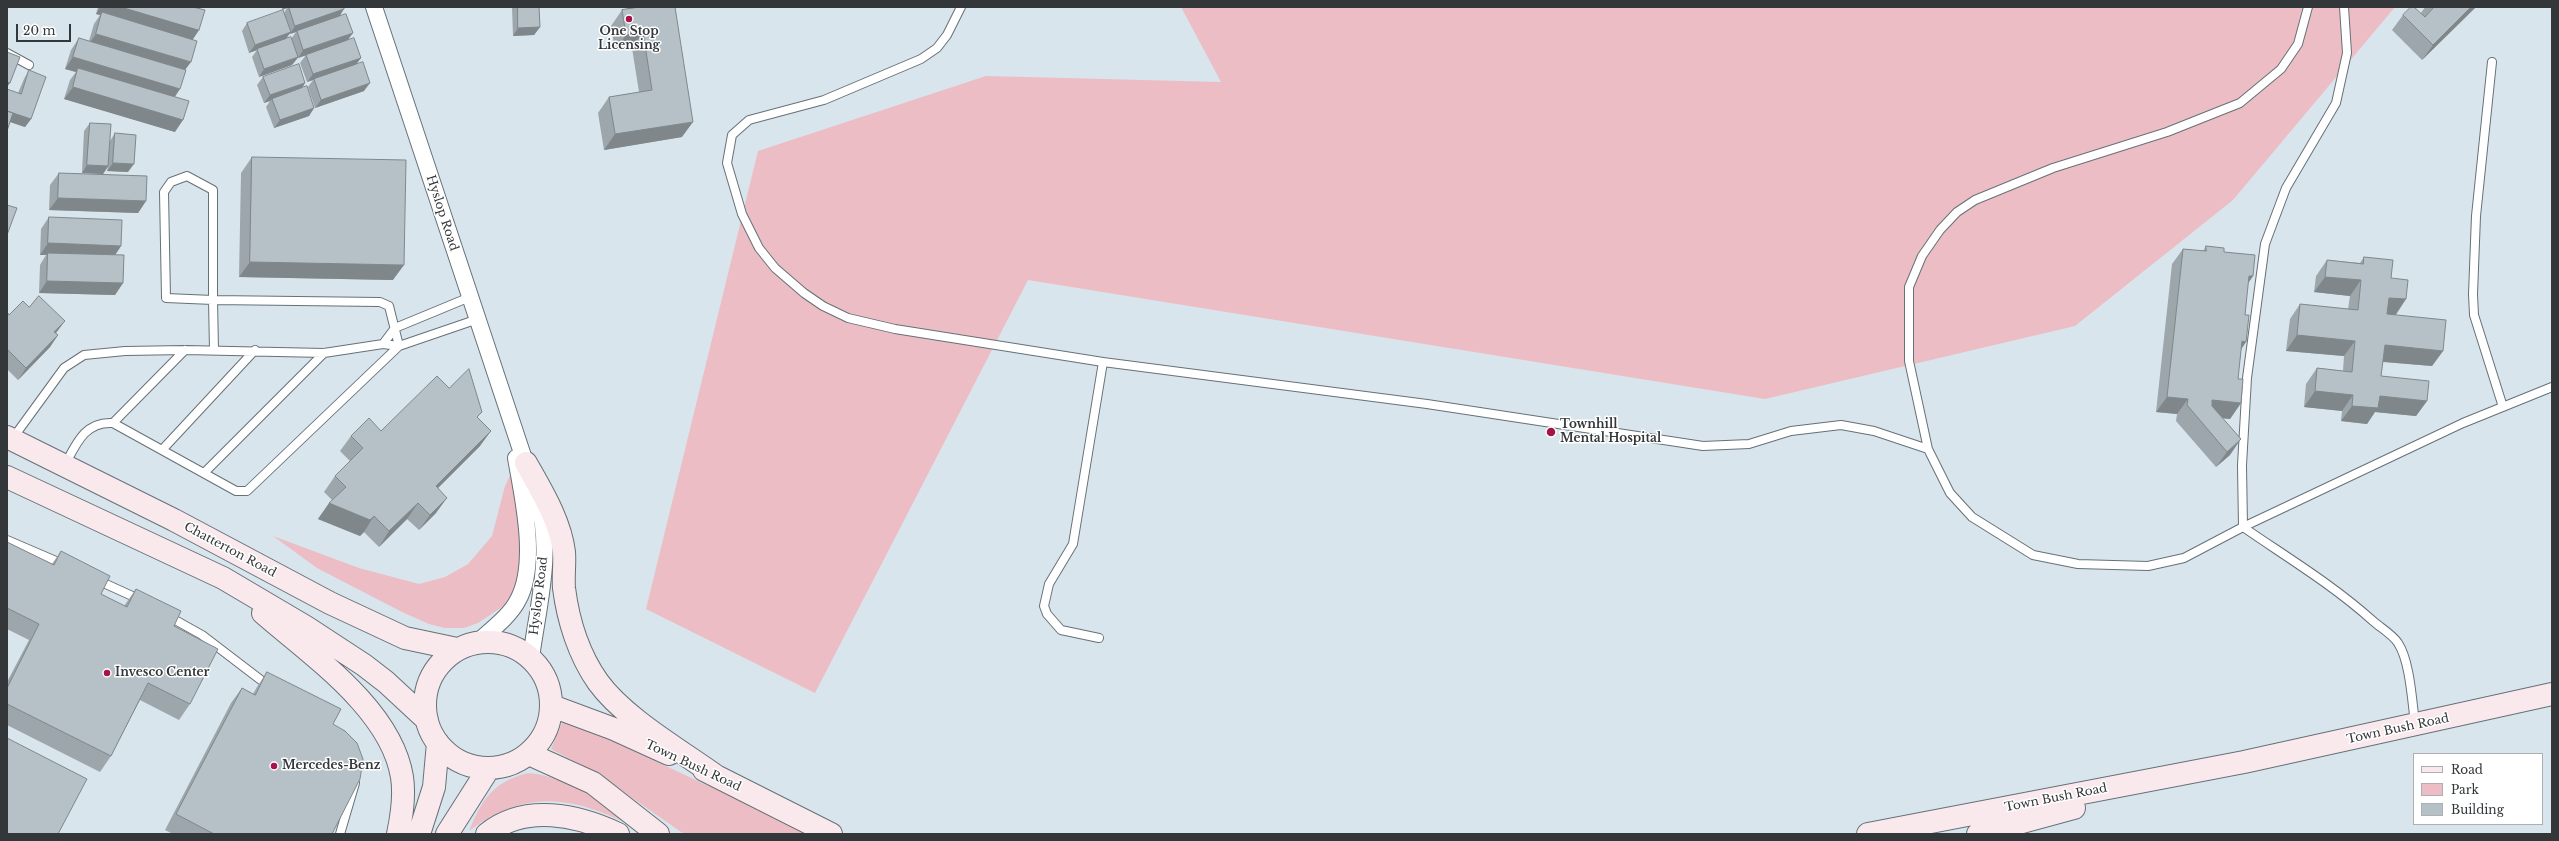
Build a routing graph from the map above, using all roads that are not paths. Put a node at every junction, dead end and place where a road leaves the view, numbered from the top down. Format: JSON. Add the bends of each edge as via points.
{"nodes":[{"id":1,"x":374,"y":7,"type":"edge"},
{"id":2,"x":961,"y":7,"type":"edge"},
{"id":3,"x":2308,"y":7,"type":"edge"},
{"id":4,"x":2344,"y":7,"type":"edge"},
{"id":5,"x":7,"y":53,"type":"edge"},
{"id":6,"x":2492,"y":62,"type":"dead end"},
{"id":7,"x":28,"y":65,"type":"dead end"},
{"id":8,"x":470,"y":297,"type":"junction"},
{"id":9,"x":213,"y":300,"type":"junction"},
{"id":10,"x":478,"y":319,"type":"junction"},
{"id":11,"x":396,"y":328,"type":"junction"},
{"id":12,"x":383,"y":344,"type":"junction"},
{"id":13,"x":399,"y":346,"type":"junction"},
{"id":14,"x":185,"y":350,"type":"junction"},
{"id":15,"x":214,"y":350,"type":"junction"},
{"id":16,"x":254,"y":350,"type":"junction"},
{"id":17,"x":324,"y":353,"type":"junction"},
{"id":18,"x":1102,"y":362,"type":"junction"},
{"id":19,"x":2552,"y":387,"type":"edge"},
{"id":20,"x":2503,"y":407,"type":"junction"},
{"id":21,"x":510,"y":419,"type":"junction"},
{"id":22,"x":113,"y":423,"type":"junction"},
{"id":23,"x":10,"y":438,"type":"edge"},
{"id":24,"x":1928,"y":449,"type":"junction"},
{"id":25,"x":162,"y":450,"type":"junction"},
{"id":26,"x":526,"y":463,"type":"junction"},
{"id":27,"x":65,"y":466,"type":"junction"},
{"id":28,"x":204,"y":473,"type":"junction"},
{"id":29,"x":13,"y":483,"type":"edge"},
{"id":30,"x":2243,"y":527,"type":"junction"},
{"id":31,"x":7,"y":540,"type":"edge"},
{"id":32,"x":69,"y":567,"type":"edge"},
{"id":33,"x":89,"y":576,"type":"edge"},
{"id":34,"x":223,"y":578,"type":"junction"},
{"id":35,"x":149,"y":604,"type":"edge"},
{"id":36,"x":162,"y":612,"type":"edge"},
{"id":37,"x":1099,"y":638,"type":"dead end"},
{"id":38,"x":478,"y":642,"type":"junction"},
{"id":39,"x":458,"y":649,"type":"junction"},
{"id":40,"x":531,"y":658,"type":"junction"},
{"id":41,"x":275,"y":691,"type":"edge"},
{"id":42,"x":2552,"y":694,"type":"edge"},
{"id":43,"x":552,"y":706,"type":"junction"},
{"id":44,"x":427,"y":720,"type":"junction"},
{"id":45,"x":2415,"y":725,"type":"junction"},
{"id":46,"x":438,"y":743,"type":"junction"},
{"id":47,"x":529,"y":754,"type":"junction"},
{"id":48,"x":2244,"y":762,"type":"junction"},
{"id":49,"x":489,"y":768,"type":"junction"},
{"id":50,"x":353,"y":773,"type":"edge"},
{"id":51,"x":716,"y":776,"type":"junction"},
{"id":52,"x":340,"y":834,"type":"edge"},
{"id":53,"x":398,"y":834,"type":"edge"},
{"id":54,"x":419,"y":834,"type":"edge"},
{"id":55,"x":447,"y":834,"type":"edge"},
{"id":56,"x":487,"y":834,"type":"edge"},
{"id":57,"x":618,"y":834,"type":"edge"},
{"id":58,"x":658,"y":834,"type":"edge"},
{"id":59,"x":831,"y":834,"type":"edge"},
{"id":60,"x":1868,"y":834,"type":"edge"},
{"id":61,"x":1978,"y":834,"type":"edge"}],
"edges":[{"from":1,"to":8,"type":"street","name":"Hyslop Road"},
{"from":2,"to":18,"type":"lane","via":[[947,35],[921,60],[824,100],[749,120],[736,129],[728,146],[727,163],[742,214],[759,248],[775,268],[816,302],[848,318],[895,329]]},
{"from":3,"to":24,"type":"lane","via":[[2298,44],[2281,70],[2240,104],[2167,132],[2053,168],[1975,200],[1957,212],[1940,230],[1922,256],[1909,287],[1909,361]]},
{"from":4,"to":30,"type":"lane","via":[[2347,53],[2336,103],[2286,188],[2265,244],[2247,378],[2242,465]]},
{"from":5,"to":7,"type":"lane"},
{"from":6,"to":20,"type":"lane","via":[[2476,216],[2473,294],[2474,315]]},
{"from":8,"to":10,"type":"street","name":"Hyslop Road"},
{"from":8,"to":11,"type":"lane"},
{"from":9,"to":9,"type":"lane","via":[[213,190],[186,176],[171,182],[164,192],[166,298]]},
{"from":9,"to":11,"type":"lane","via":[[380,302],[389,306]]},
{"from":9,"to":15,"type":"lane"},
{"from":10,"to":13,"type":"lane"},
{"from":10,"to":21,"type":"street","name":"Hyslop Road"},
{"from":11,"to":12,"type":"lane"},
{"from":11,"to":13,"type":"lane"},
{"from":12,"to":13,"type":"lane"},
{"from":12,"to":17,"type":"lane"},
{"from":13,"to":28,"type":"lane","via":[[250,489],[236,491]]},
{"from":14,"to":15,"type":"lane"},
{"from":14,"to":22,"type":"lane"},
{"from":14,"to":23,"type":"lane","via":[[95,352],[77,358],[64,368]]},
{"from":15,"to":16,"type":"lane"},
{"from":16,"to":17,"type":"lane"},
{"from":16,"to":25,"type":"lane"},
{"from":17,"to":28,"type":"lane"},
{"from":18,"to":24,"type":"lane","via":[[1427,404],[1703,446],[1749,444],[1791,431],[1841,425],[1874,431]]},
{"from":18,"to":37,"type":"lane","via":[[1073,544],[1050,584],[1044,606],[1046,614],[1061,630]]},
{"from":19,"to":20,"type":"lane"},
{"from":20,"to":30,"type":"lane","via":[[2463,423]]},
{"from":21,"to":26,"type":"street","name":"Hyslop Road"},
{"from":21,"to":38,"type":"street","name":"Hyslop Road","via":[[522,496],[528,564],[524,587],[518,601]]},
{"from":22,"to":25,"type":"lane"},
{"from":22,"to":27,"type":"lane","via":[[99,423],[86,430]]},
{"from":23,"to":27,"type":"street","name":"Chatterton Road"},
{"from":24,"to":30,"type":"lane","via":[[1950,493],[1972,517],[2033,555],[2078,564],[2148,566],[2184,558]]},
{"from":25,"to":28,"type":"lane"},
{"from":26,"to":40,"type":"street","name":"Hyslop Road","via":[[543,514],[546,560]]},
{"from":26,"to":51,"type":"street","via":[[550,507],[564,551],[564,587],[571,622],[582,653],[598,682],[622,708]]},
{"from":27,"to":39,"type":"street","name":"Chatterton Road","via":[[174,520],[330,603],[405,638]]},
{"from":29,"to":34,"type":"street"},
{"from":30,"to":45,"type":"lane","via":[[2321,578],[2353,602],[2398,643],[2408,669]]},
{"from":31,"to":32,"type":"lane"},
{"from":33,"to":35,"type":"lane"},
{"from":34,"to":44,"type":"street","via":[[306,627],[364,666],[386,682]]},
{"from":34,"to":53,"type":"street","via":[[351,690],[380,727],[395,753],[402,776],[404,798]]},
{"from":36,"to":41,"type":"lane","via":[[202,635]]},
{"from":38,"to":39,"type":"street"},
{"from":38,"to":40,"type":"street","via":[[507,644]]},
{"from":39,"to":44,"type":"street","via":[[441,664],[428,687],[425,704]]},
{"from":40,"to":43,"type":"street","via":[[546,680]]},
{"from":42,"to":45,"type":"street","name":"Town Bush Road"},
{"from":43,"to":47,"type":"street","via":[[545,732]]},
{"from":43,"to":51,"type":"street","name":"Town Bush Road","via":[[614,729]]},
{"from":44,"to":46,"type":"street"},
{"from":45,"to":48,"type":"street","name":"Town Bush Road"},
{"from":46,"to":49,"type":"street","via":[[460,762]]},
{"from":46,"to":54,"type":"street","via":[[434,787]]},
{"from":47,"to":49,"type":"street","via":[[510,764]]},
{"from":47,"to":58,"type":"street","via":[[593,783]]},
{"from":48,"to":60,"type":"street","name":"Town Bush Road"},
{"from":48,"to":61,"type":"street","name":"Town Bush Road"},
{"from":49,"to":55,"type":"street"},
{"from":50,"to":52,"type":"lane","via":[[354,789]]},
{"from":51,"to":59,"type":"street","name":"Town Bush Road"},
{"from":56,"to":57,"type":"street","via":[[509,821],[550,815],[586,820]]}]}
